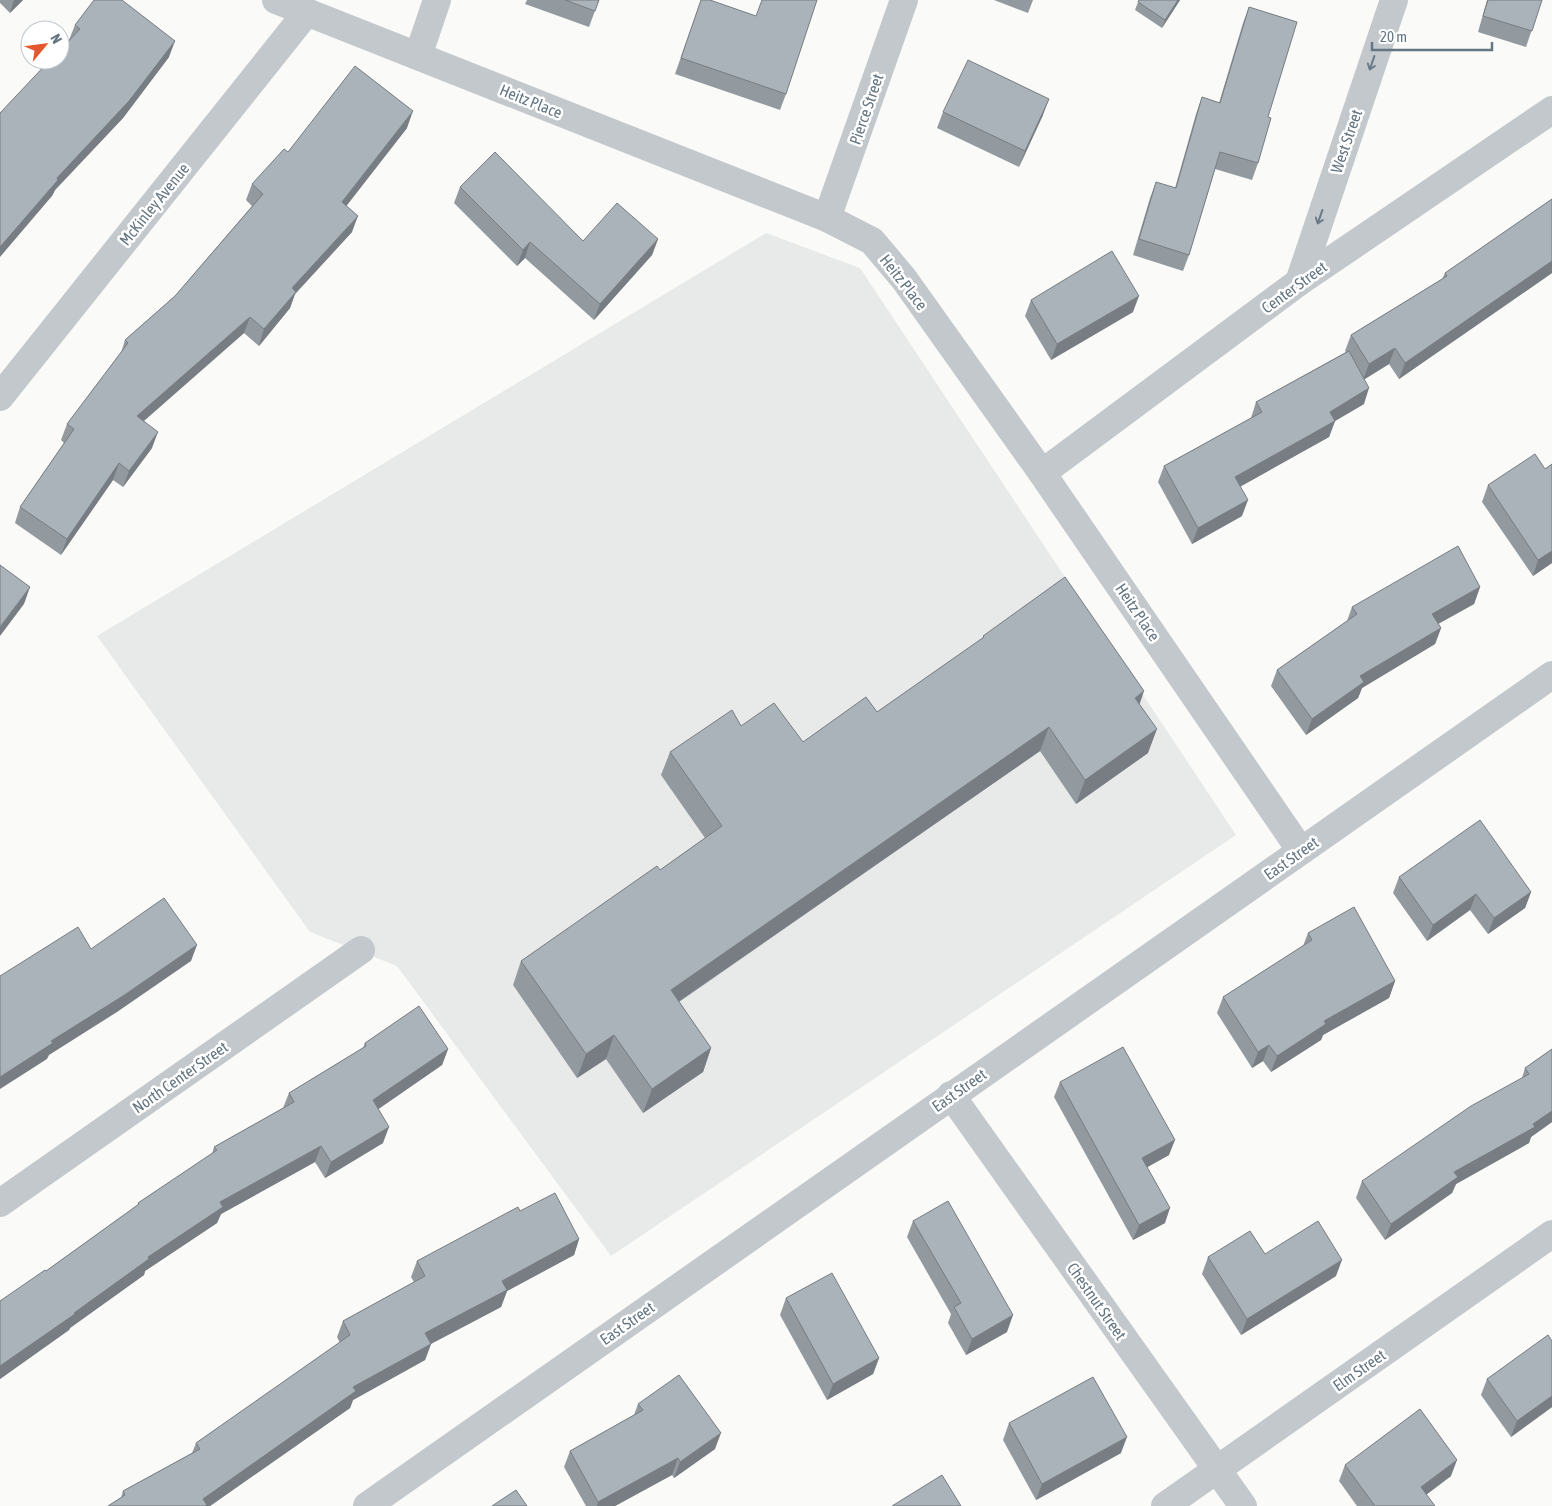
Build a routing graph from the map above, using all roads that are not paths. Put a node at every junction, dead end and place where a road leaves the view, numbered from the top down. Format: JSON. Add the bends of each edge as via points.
{"nodes":[{"id":1,"x":276,"y":0,"type":"edge"},
{"id":2,"x":438,"y":0,"type":"edge"},
{"id":3,"x":904,"y":0,"type":"edge"},
{"id":4,"x":1394,"y":0,"type":"edge"},
{"id":5,"x":307,"y":12,"type":"junction"},
{"id":6,"x":418,"y":56,"type":"junction"},
{"id":7,"x":1552,"y":110,"type":"edge"},
{"id":8,"x":827,"y":218,"type":"junction"},
{"id":9,"x":1299,"y":282,"type":"junction"},
{"id":10,"x":0,"y":396,"type":"edge"},
{"id":11,"x":1042,"y":473,"type":"junction"},
{"id":12,"x":1552,"y":675,"type":"edge"},
{"id":13,"x":1301,"y":851,"type":"junction"},
{"id":14,"x":361,"y":950,"type":"dead end"},
{"id":15,"x":951,"y":1096,"type":"junction"},
{"id":16,"x":0,"y":1204,"type":"edge"},
{"id":17,"x":1552,"y":1234,"type":"edge"},
{"id":18,"x":1217,"y":1470,"type":"junction"},
{"id":19,"x":367,"y":1506,"type":"edge"},
{"id":20,"x":1165,"y":1506,"type":"edge"},
{"id":21,"x":1243,"y":1506,"type":"edge"}],
"edges":[{"from":1,"to":5,"type":"street","name":"Heitz Place"},
{"from":2,"to":6,"type":"street"},
{"from":3,"to":8,"type":"street","name":"Pierce Street"},
{"from":4,"to":9,"type":"street","name":"West Street","one_way":true},
{"from":5,"to":6,"type":"street","name":"Heitz Place"},
{"from":5,"to":10,"type":"street","name":"McKinley Avenue"},
{"from":6,"to":8,"type":"street","name":"Heitz Place"},
{"from":7,"to":9,"type":"street","name":"Center Street"},
{"from":8,"to":11,"type":"street","name":"Heitz Place","via":[[872,241],[904,279]]},
{"from":9,"to":11,"type":"street","name":"Center Street"},
{"from":11,"to":13,"type":"street","name":"Heitz Place"},
{"from":12,"to":13,"type":"street","name":"East Street"},
{"from":13,"to":15,"type":"street","name":"East Street"},
{"from":14,"to":16,"type":"street","name":"North Center Street"},
{"from":15,"to":18,"type":"street","name":"Chestnut Street"},
{"from":15,"to":19,"type":"street","name":"East Street"},
{"from":17,"to":18,"type":"street","name":"Elm Street"},
{"from":18,"to":20,"type":"street","name":"Elm Street"},
{"from":18,"to":21,"type":"street","name":"Chestnut Street"}]}
